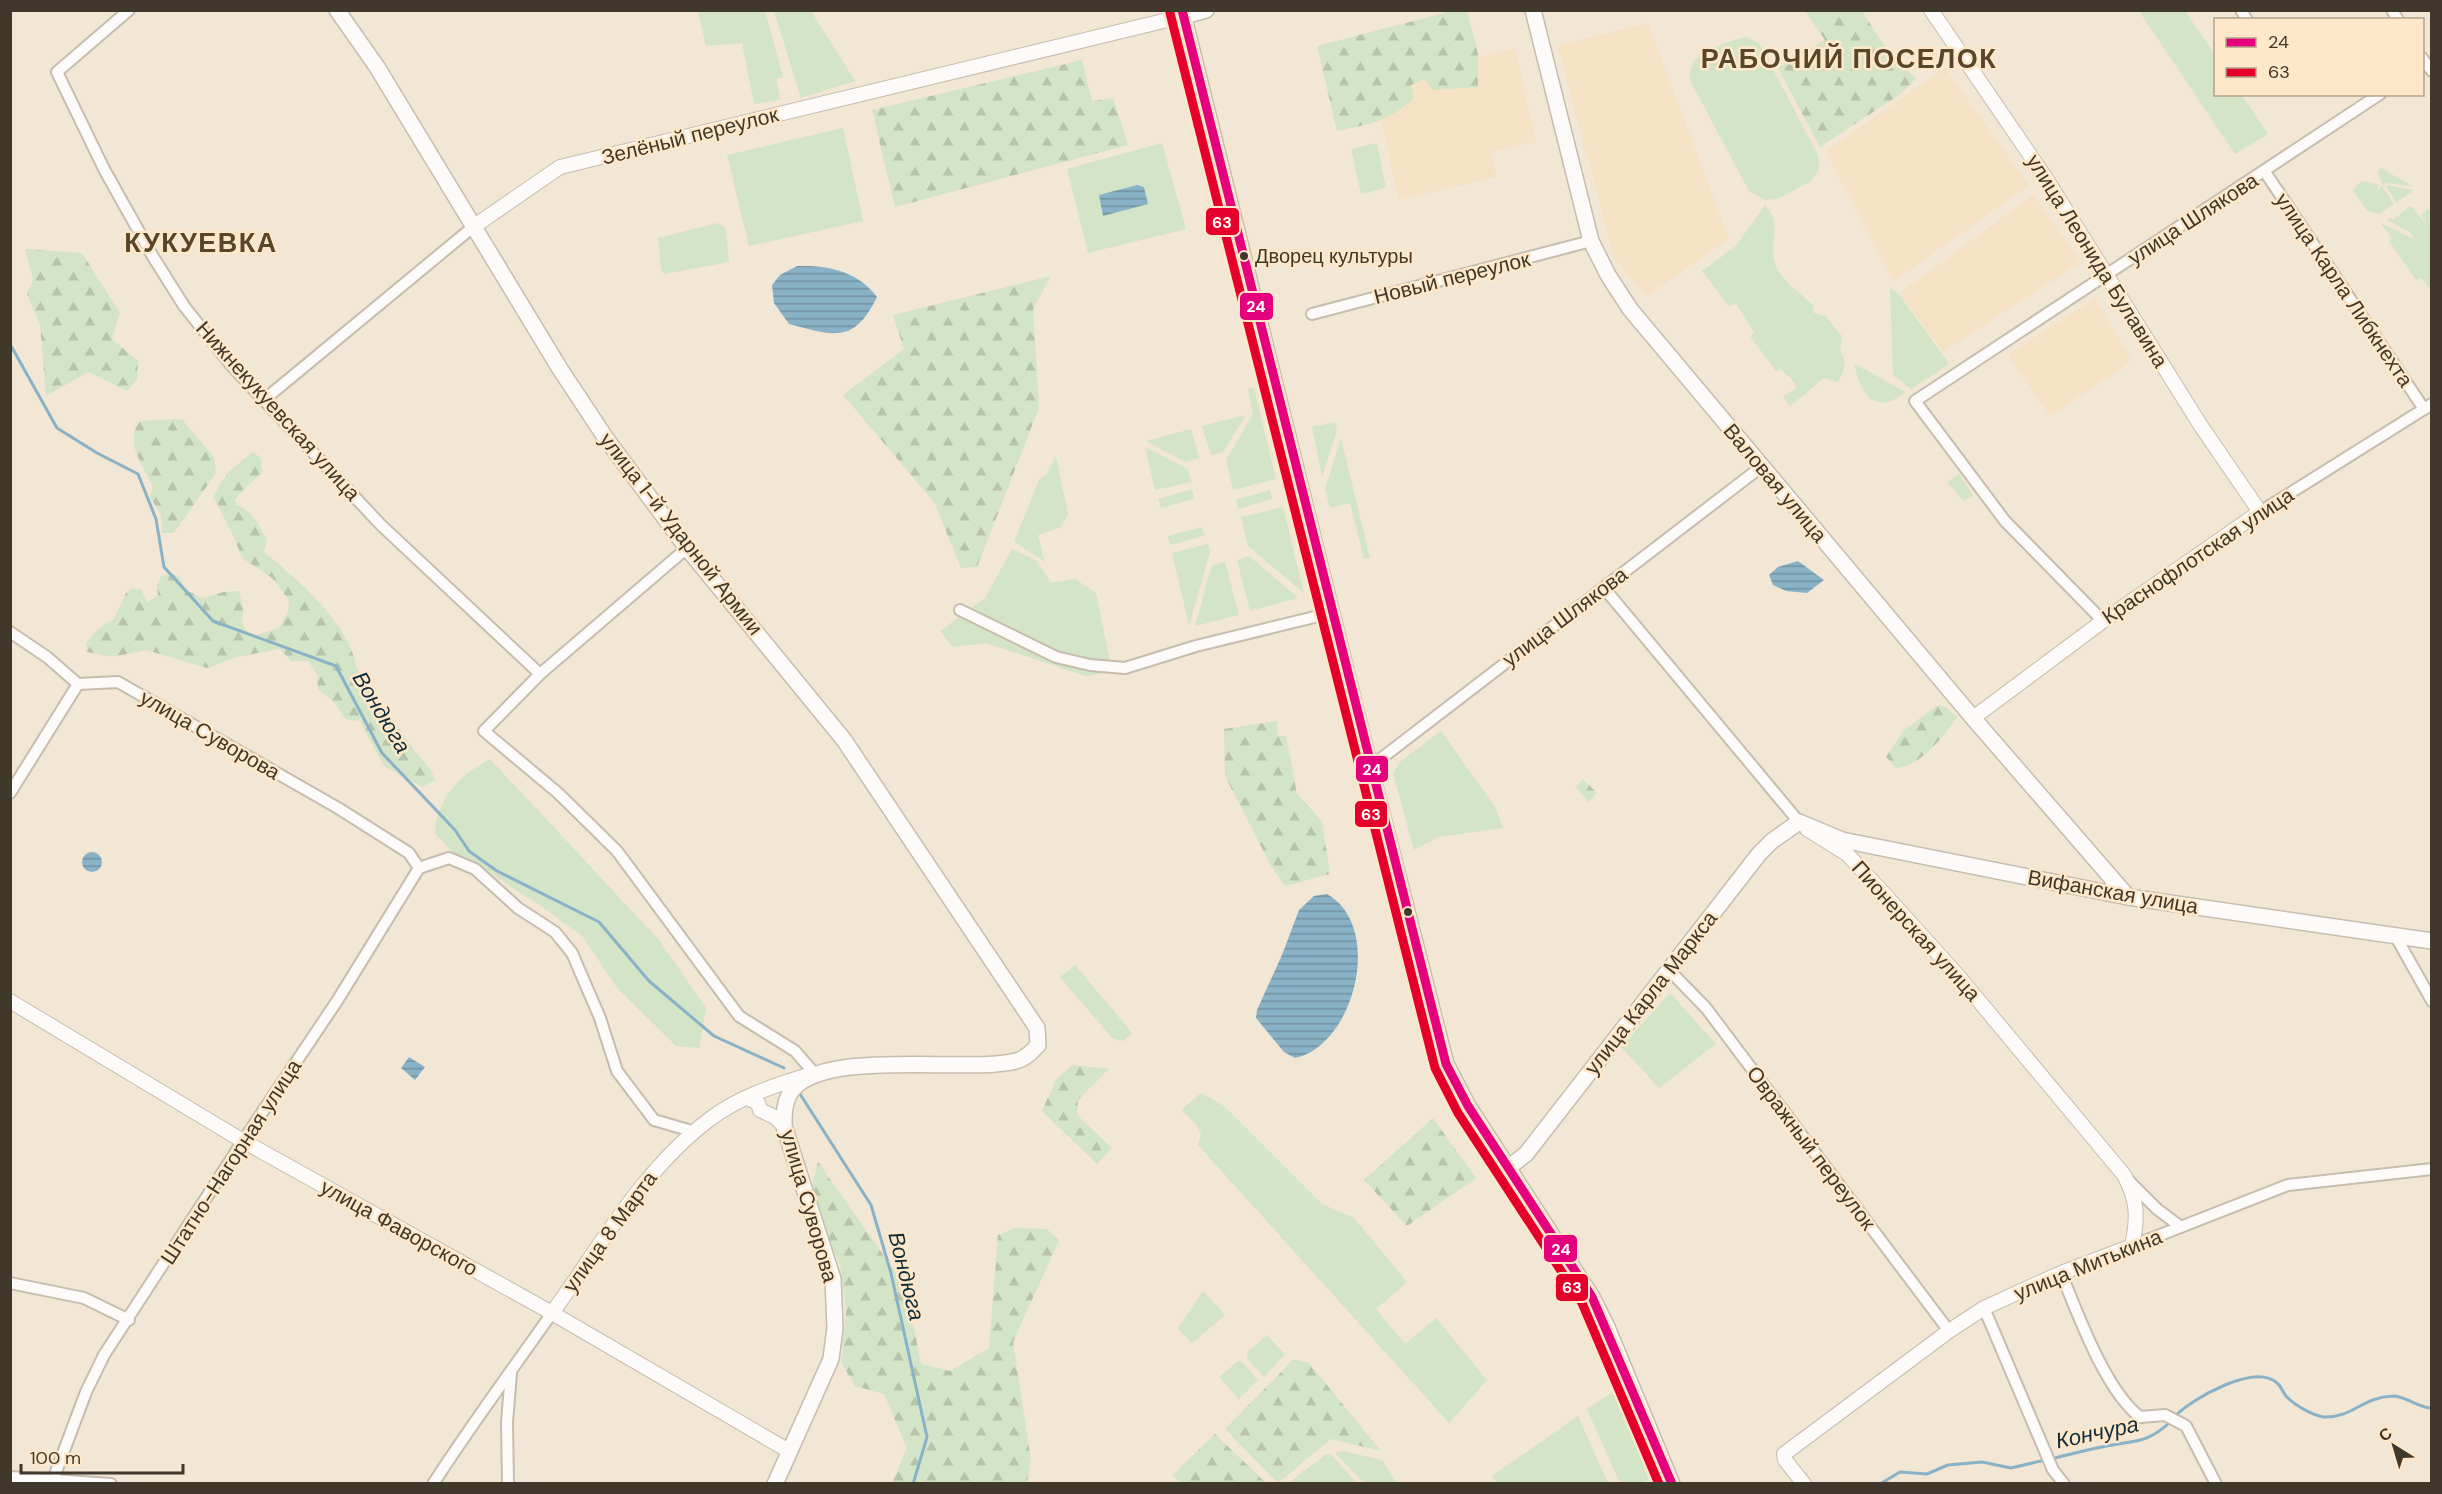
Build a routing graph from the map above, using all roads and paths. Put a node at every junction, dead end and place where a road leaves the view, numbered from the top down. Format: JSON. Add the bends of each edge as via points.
{"nodes":[{"id":1,"x":129,"y":10,"type":"edge"},
{"id":2,"x":337,"y":10,"type":"edge"},
{"id":3,"x":1206,"y":10,"type":"edge"},
{"id":4,"x":1533,"y":10,"type":"edge"},
{"id":5,"x":1931,"y":10,"type":"edge"},
{"id":6,"x":1183,"y":13,"type":"edge"},
{"id":7,"x":2425,"y":58,"type":"edge"},
{"id":8,"x":2432,"y":71,"type":"edge"},
{"id":9,"x":2377,"y":96,"type":"edge"},
{"id":10,"x":2265,"y":172,"type":"junction"},
{"id":11,"x":473,"y":227,"type":"junction"},
{"id":12,"x":1591,"y":241,"type":"junction"},
{"id":13,"x":2108,"y":275,"type":"junction"},
{"id":14,"x":1312,"y":314,"type":"dead end"},
{"id":15,"x":265,"y":399,"type":"junction"},
{"id":16,"x":2428,"y":406,"type":"edge"},
{"id":17,"x":1761,"y":467,"type":"junction"},
{"id":18,"x":2260,"y":512,"type":"junction"},
{"id":19,"x":687,"y":548,"type":"junction"},
{"id":20,"x":1604,"y":588,"type":"junction"},
{"id":21,"x":960,"y":610,"type":"dead end"},
{"id":22,"x":1331,"y":613,"type":"junction"},
{"id":23,"x":2103,"y":621,"type":"junction"},
{"id":24,"x":10,"y":632,"type":"edge"},
{"id":25,"x":540,"y":674,"type":"junction"},
{"id":26,"x":78,"y":684,"type":"junction"},
{"id":27,"x":1972,"y":718,"type":"junction"},
{"id":28,"x":1370,"y":767,"type":"junction"},
{"id":29,"x":10,"y":793,"type":"edge"},
{"id":30,"x":1799,"y":822,"type":"junction"},
{"id":31,"x":419,"y":868,"type":"junction"},
{"id":32,"x":2128,"y":897,"type":"junction"},
{"id":33,"x":2396,"y":937,"type":"junction"},
{"id":34,"x":2432,"y":941,"type":"edge"},
{"id":35,"x":1669,"y":969,"type":"junction"},
{"id":36,"x":10,"y":1001,"type":"edge"},
{"id":37,"x":2432,"y":1001,"type":"edge"},
{"id":38,"x":1038,"y":1045,"type":"joint"},
{"id":39,"x":814,"y":1073,"type":"junction"},
{"id":40,"x":747,"y":1098,"type":"junction"},
{"id":41,"x":784,"y":1126,"type":"junction"},
{"id":42,"x":695,"y":1132,"type":"junction"},
{"id":43,"x":243,"y":1141,"type":"junction"},
{"id":44,"x":1508,"y":1168,"type":"junction"},
{"id":45,"x":2432,"y":1169,"type":"edge"},
{"id":46,"x":2124,"y":1175,"type":"junction"},
{"id":47,"x":2181,"y":1227,"type":"junction"},
{"id":48,"x":2132,"y":1246,"type":"junction"},
{"id":49,"x":2061,"y":1273,"type":"junction"},
{"id":50,"x":10,"y":1282,"type":"edge"},
{"id":51,"x":1984,"y":1308,"type":"junction"},
{"id":52,"x":552,"y":1313,"type":"junction"},
{"id":53,"x":129,"y":1320,"type":"junction"},
{"id":54,"x":1949,"y":1331,"type":"junction"},
{"id":55,"x":511,"y":1373,"type":"junction"},
{"id":56,"x":789,"y":1451,"type":"junction"},
{"id":57,"x":10,"y":1477,"type":"edge"},
{"id":58,"x":53,"y":1480,"type":"junction"},
{"id":59,"x":111,"y":1484,"type":"edge"},
{"id":60,"x":433,"y":1484,"type":"edge"},
{"id":61,"x":508,"y":1484,"type":"edge"},
{"id":62,"x":776,"y":1484,"type":"edge"},
{"id":63,"x":1672,"y":1484,"type":"edge"},
{"id":64,"x":1803,"y":1484,"type":"edge"},
{"id":65,"x":2064,"y":1484,"type":"edge"},
{"id":66,"x":2216,"y":1484,"type":"edge"}],
"edges":[{"from":1,"to":15,"type":"street","name":"Нижнекукуевская улица","via":[[57,72],[104,169],[171,286],[231,365]]},
{"from":2,"to":11,"type":"main road","name":"улица 1-й Ударной Армии","via":[[377,67]]},
{"from":3,"to":6,"type":"main road"},
{"from":4,"to":12,"type":"main road","name":"Валовая улица"},
{"from":5,"to":13,"type":"street","name":"улица Леонида Булавина"},
{"from":6,"to":11,"type":"street","name":"Зелёный переулок","via":[[560,167]]},
{"from":6,"to":22,"type":"main road"},
{"from":7,"to":8,"type":"street"},
{"from":9,"to":10,"type":"street","name":"улица Шлякова"},
{"from":10,"to":13,"type":"street","name":"улица Шлякова"},
{"from":10,"to":16,"type":"street","name":"улица Карла Либкнехта"},
{"from":11,"to":15,"type":"street","name":"Зелёный переулок"},
{"from":11,"to":19,"type":"main road","name":"улица 1-й Ударной Армии","via":[[586,408]]},
{"from":12,"to":14,"type":"street","name":"Новый переулок"},
{"from":12,"to":17,"type":"main road","name":"Валовая улица","via":[[1630,309]]},
{"from":13,"to":18,"type":"street","name":"улица Леонида Булавина"},
{"from":13,"to":23,"type":"street","name":"улица Шлякова","via":[[1916,402],[2005,521]]},
{"from":15,"to":25,"type":"street","name":"Нижнекукуевская улица","via":[[381,525]]},
{"from":16,"to":18,"type":"street","name":"Краснофлотская улица"},
{"from":17,"to":20,"type":"street","name":"улица Шлякова"},
{"from":17,"to":27,"type":"main road","name":"Валовая улица"},
{"from":18,"to":23,"type":"street","name":"Краснофлотская улица"},
{"from":19,"to":25,"type":"street"},
{"from":19,"to":38,"type":"main road","name":"улица 1-й Ударной Армии","via":[[844,740],[1030,1015],[1037,1028]]},
{"from":20,"to":28,"type":"street","name":"улица Шлякова"},
{"from":20,"to":30,"type":"street","name":"Пионерская улица"},
{"from":21,"to":22,"type":"street","via":[[1056,657],[1125,668]]},
{"from":22,"to":28,"type":"main road"},
{"from":23,"to":27,"type":"street","name":"Краснофлотская улица"},
{"from":24,"to":26,"type":"street"},
{"from":25,"to":39,"type":"street","via":[[484,731],[558,793],[617,851],[739,1016],[795,1051]]},
{"from":26,"to":29,"type":"street"},
{"from":26,"to":31,"type":"street","name":"улица Суворова","via":[[117,682],[409,853]]},
{"from":27,"to":32,"type":"main road","name":"Валовая улица"},
{"from":28,"to":44,"type":"main road","via":[[1446,1064]]},
{"from":30,"to":32,"type":"main road","name":"Вифанская улица","via":[[1842,840]]},
{"from":30,"to":35,"type":"main road","name":"улица Карла Маркса","via":[[1760,854]]},
{"from":30,"to":46,"type":"street","name":"Пионерская улица","via":[[1847,854],[1886,896]]},
{"from":31,"to":42,"type":"street","via":[[449,858],[476,869],[518,908],[555,932],[572,953],[600,1018],[617,1071],[654,1120]]},
{"from":31,"to":43,"type":"street","name":"Штатно-Нагорная улица","via":[[337,1001]]},
{"from":32,"to":33,"type":"main road","name":"Вифанская улица"},
{"from":33,"to":34,"type":"main road","name":"Вифанская улица"},
{"from":33,"to":37,"type":"street"},
{"from":35,"to":44,"type":"main road","name":"улица Карла Маркса","via":[[1526,1154]]},
{"from":35,"to":54,"type":"street","name":"Овражный переулок","via":[[1706,1008]]},
{"from":36,"to":43,"type":"street","name":"улица Фаворского"},
{"from":38,"to":39,"type":"main road","name":"улица 8 Марта","via":[[1016,1061],[855,1066]]},
{"from":39,"to":40,"type":"street","name":"улица 8 Марта"},
{"from":39,"to":41,"type":"main road","name":"улица Суворова","via":[[789,1094]]},
{"from":40,"to":41,"type":"street"},
{"from":40,"to":42,"type":"street","name":"улица 8 Марта"},
{"from":41,"to":56,"type":"main road","name":"улица Суворова","via":[[833,1279],[835,1299],[831,1359]]},
{"from":42,"to":52,"type":"street","name":"улица 8 Марта","via":[[657,1168]]},
{"from":43,"to":52,"type":"street","name":"улица Фаворского"},
{"from":43,"to":53,"type":"street","name":"Штатно-Нагорная улица"},
{"from":44,"to":63,"type":"main road","via":[[1592,1297]]},
{"from":45,"to":47,"type":"street","name":"улица Митькина","via":[[2288,1185]]},
{"from":46,"to":47,"type":"street"},
{"from":46,"to":48,"type":"street","name":"Пионерская улица","via":[[2134,1193],[2137,1210]]},
{"from":47,"to":48,"type":"street","name":"улица Митькина"},
{"from":48,"to":49,"type":"street","name":"улица Митькина"},
{"from":49,"to":51,"type":"street","name":"улица Митькина"},
{"from":49,"to":66,"type":"street","via":[[2100,1364],[2132,1408],[2145,1418],[2165,1415],[2179,1421],[2192,1436]]},
{"from":50,"to":53,"type":"street","via":[[84,1298]]},
{"from":51,"to":54,"type":"street","name":"улица Митькина"},
{"from":51,"to":65,"type":"street","via":[[2053,1470]]},
{"from":52,"to":55,"type":"street","name":"улица 8 Марта"},
{"from":52,"to":56,"type":"street","name":"улица Фаворского"},
{"from":53,"to":58,"type":"street","name":"Штатно-Нагорная улица","via":[[104,1355],[86,1392]]},
{"from":54,"to":64,"type":"street","name":"улица Митькина","via":[[1784,1454]]},
{"from":55,"to":60,"type":"street","name":"улица 8 Марта","via":[[492,1394]]},
{"from":55,"to":61,"type":"street"},
{"from":56,"to":62,"type":"main road","name":"улица Суворова"},
{"from":57,"to":58,"type":"street"},
{"from":58,"to":59,"type":"street"}]}
